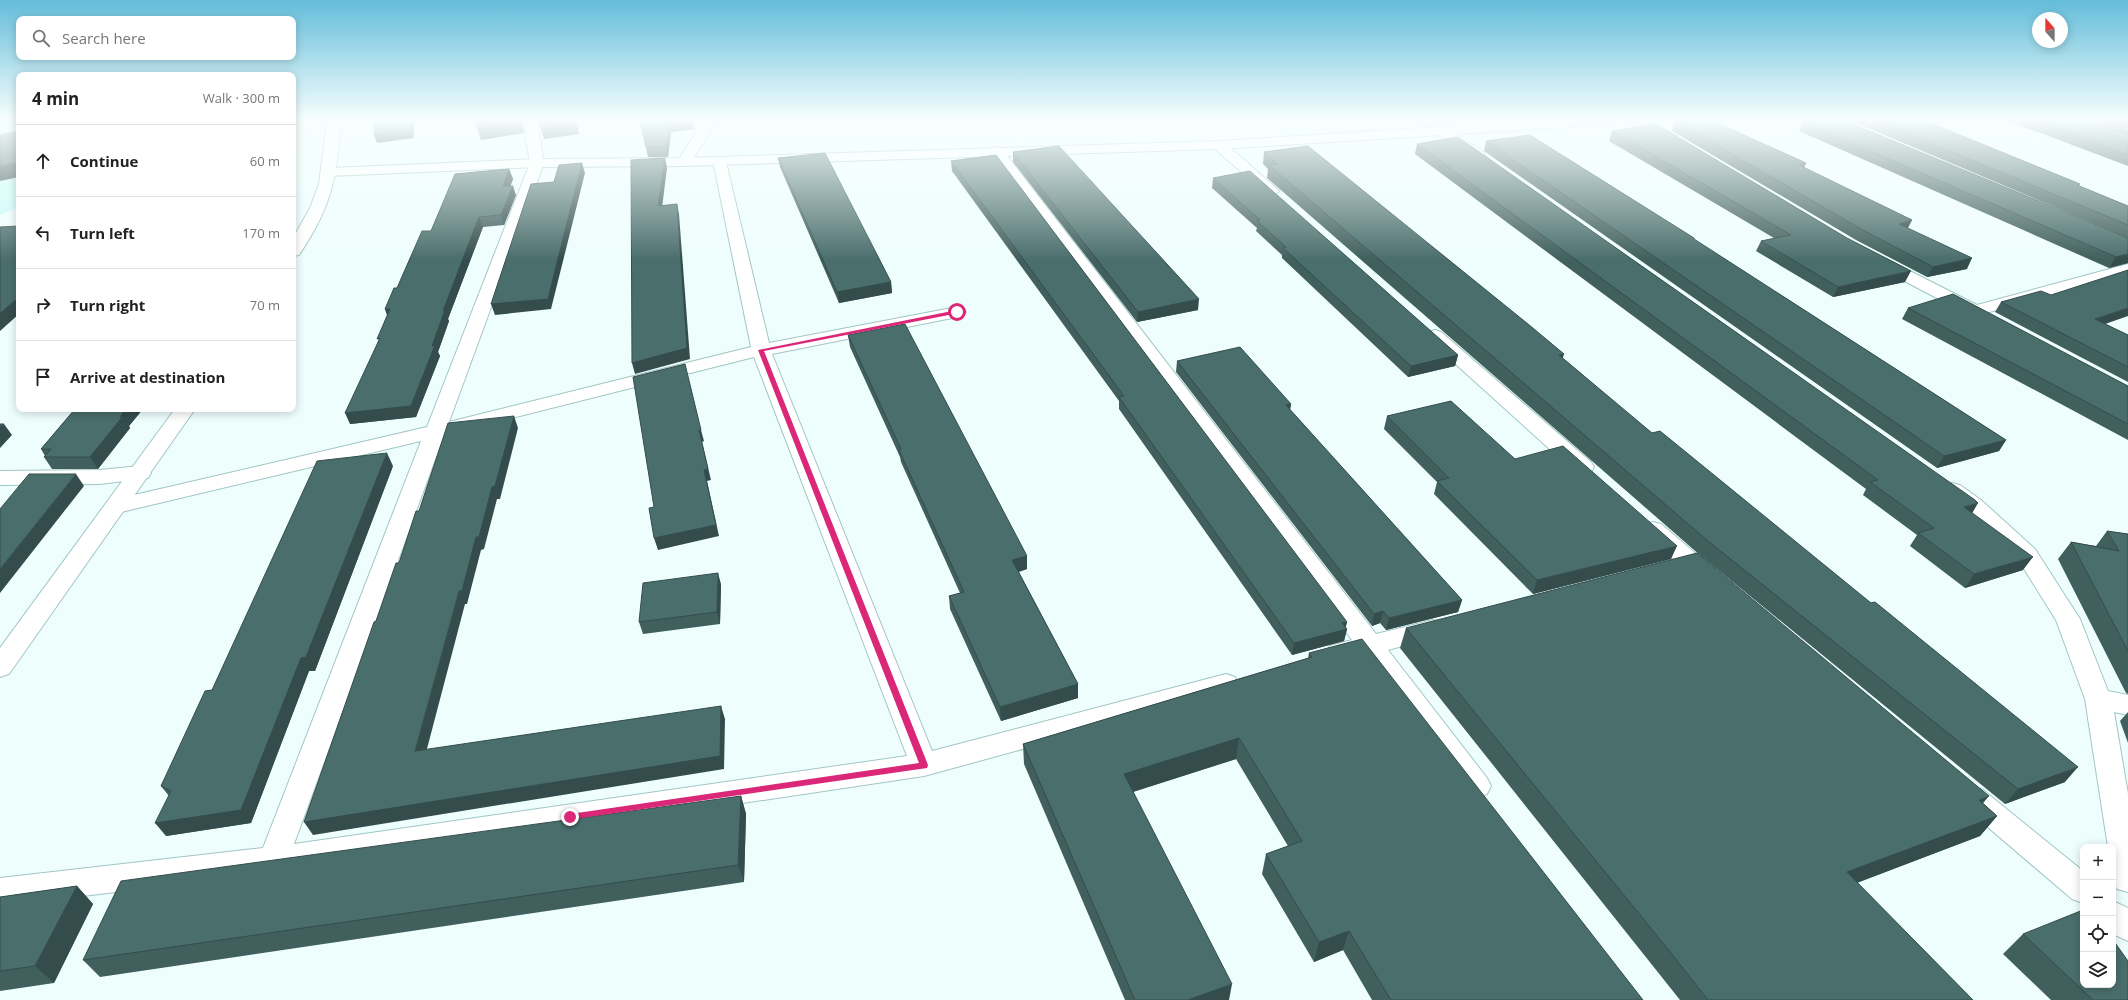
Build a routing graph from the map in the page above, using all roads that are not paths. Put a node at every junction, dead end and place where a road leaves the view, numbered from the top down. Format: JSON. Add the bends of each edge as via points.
{"nodes":[{"id":1,"x":330,"y":167,"type":"edge"},
{"id":2,"x":452,"y":167,"type":"edge"},
{"id":3,"x":535,"y":167,"type":"edge"},
{"id":4,"x":721,"y":167,"type":"edge"},
{"id":5,"x":1007,"y":167,"type":"edge"},
{"id":6,"x":1244,"y":167,"type":"edge"},
{"id":7,"x":329,"y":172,"type":"junction"},
{"id":8,"x":1285,"y":203,"type":"edge"},
{"id":9,"x":296,"y":246,"type":"edge"},
{"id":10,"x":1870,"y":256,"type":"edge"},
{"id":11,"x":2128,"y":269,"type":"edge"},
{"id":12,"x":1974,"y":311,"type":"junction"},
{"id":13,"x":957,"y":312,"type":"dead end"},
{"id":14,"x":1995,"y":322,"type":"edge"},
{"id":15,"x":1422,"y":325,"type":"edge"},
{"id":16,"x":761,"y":350,"type":"junction"},
{"id":17,"x":182,"y":412,"type":"edge"},
{"id":18,"x":434,"y":432,"type":"junction"},
{"id":19,"x":140,"y":472,"type":"junction"},
{"id":20,"x":1934,"y":477,"type":"edge"},
{"id":21,"x":0,"y":478,"type":"edge"},
{"id":22,"x":1596,"y":478,"type":"edge"},
{"id":23,"x":117,"y":506,"type":"junction"},
{"id":24,"x":1638,"y":516,"type":"edge"},
{"id":25,"x":1692,"y":563,"type":"junction"},
{"id":26,"x":1661,"y":571,"type":"edge"},
{"id":27,"x":1723,"y":589,"type":"edge"},
{"id":28,"x":1454,"y":623,"type":"edge"},
{"id":29,"x":1370,"y":645,"type":"junction"},
{"id":30,"x":1316,"y":659,"type":"edge"},
{"id":31,"x":0,"y":667,"type":"edge"},
{"id":32,"x":1247,"y":678,"type":"edge"},
{"id":33,"x":2098,"y":699,"type":"junction"},
{"id":34,"x":2128,"y":705,"type":"edge"},
{"id":35,"x":924,"y":765,"type":"junction"},
{"id":36,"x":1955,"y":782,"type":"edge"},
{"id":37,"x":1489,"y":803,"type":"edge"},
{"id":38,"x":273,"y":860,"type":"junction"},
{"id":39,"x":2128,"y":879,"type":"edge"},
{"id":40,"x":2080,"y":887,"type":"edge"},
{"id":41,"x":0,"y":892,"type":"edge"},
{"id":42,"x":2115,"y":916,"type":"edge"},
{"id":43,"x":2128,"y":927,"type":"edge"}],
"edges":[{"from":1,"to":7,"type":"street"},
{"from":2,"to":7,"type":"street"},
{"from":3,"to":18,"type":"street"},
{"from":4,"to":16,"type":"street"},
{"from":5,"to":29,"type":"street"},
{"from":6,"to":8,"type":"street"},
{"from":7,"to":9,"type":"street","via":[[324,194]]},
{"from":10,"to":12,"type":"street"},
{"from":11,"to":12,"type":"street"},
{"from":12,"to":14,"type":"street"},
{"from":13,"to":16,"type":"street"},
{"from":15,"to":22,"type":"street"},
{"from":16,"to":18,"type":"street"},
{"from":16,"to":35,"type":"street"},
{"from":17,"to":19,"type":"street"},
{"from":18,"to":23,"type":"street"},
{"from":18,"to":38,"type":"street"},
{"from":19,"to":21,"type":"street","via":[[100,477]]},
{"from":19,"to":23,"type":"street"},
{"from":20,"to":33,"type":"street","via":[[1973,505],[2027,555],[2068,619]]},
{"from":23,"to":31,"type":"street"},
{"from":24,"to":25,"type":"street"},
{"from":25,"to":26,"type":"street"},
{"from":25,"to":27,"type":"street"},
{"from":28,"to":29,"type":"street"},
{"from":29,"to":30,"type":"street"},
{"from":29,"to":37,"type":"street"},
{"from":32,"to":35,"type":"street"},
{"from":33,"to":34,"type":"street"},
{"from":33,"to":39,"type":"street"},
{"from":35,"to":38,"type":"street"},
{"from":36,"to":40,"type":"street"},
{"from":38,"to":41,"type":"street"},
{"from":42,"to":43,"type":"street"}]}
